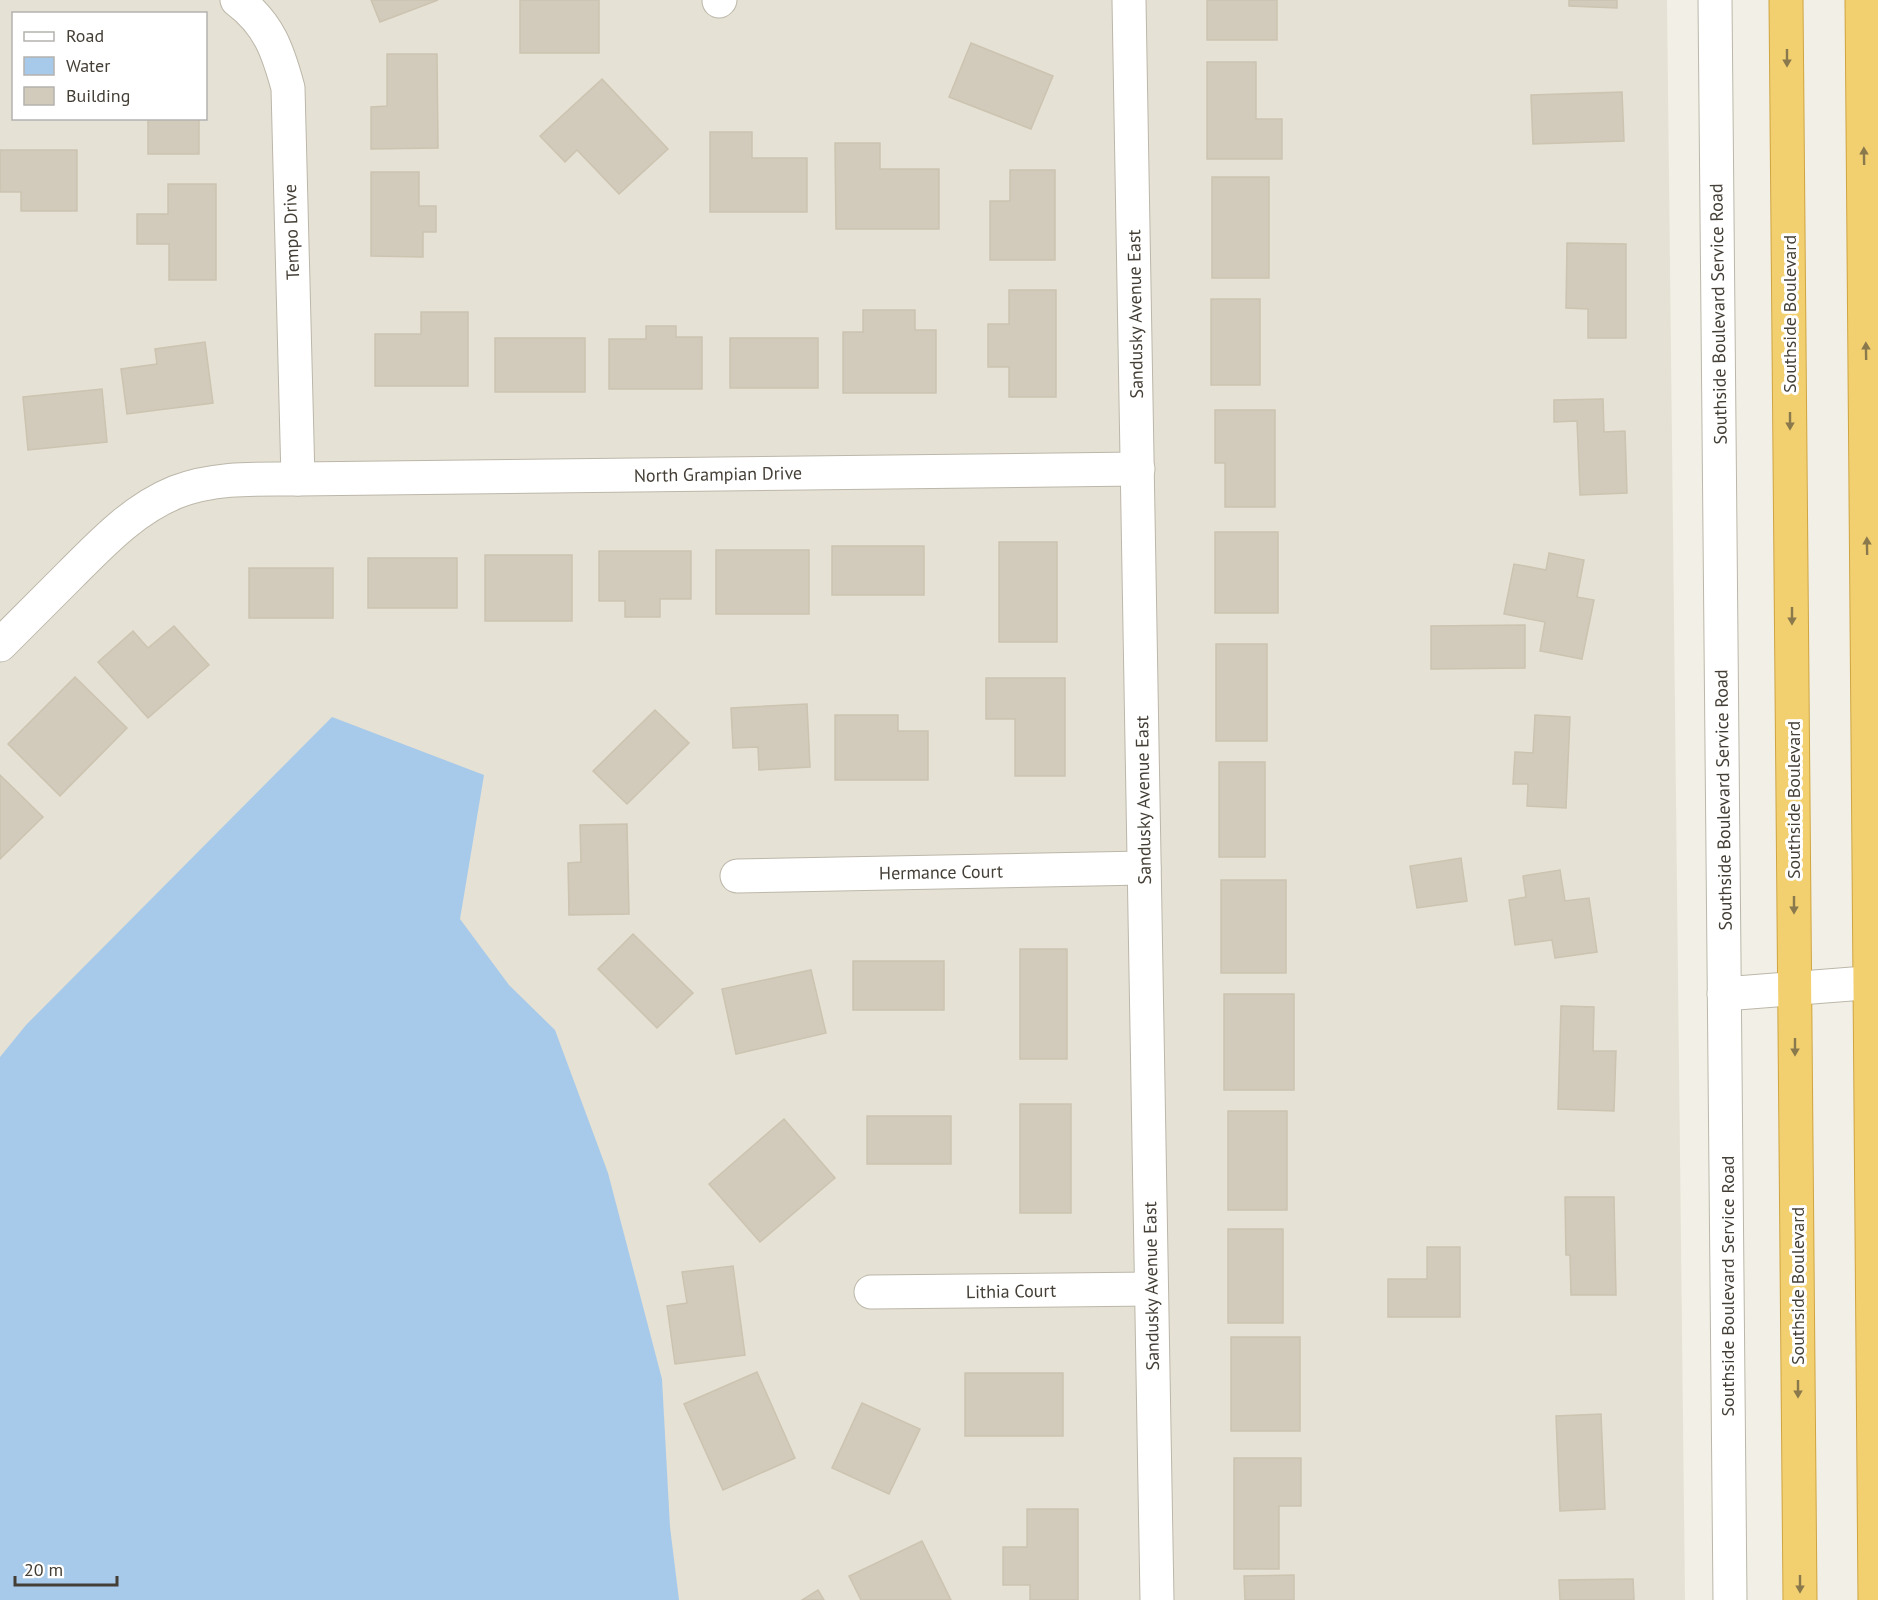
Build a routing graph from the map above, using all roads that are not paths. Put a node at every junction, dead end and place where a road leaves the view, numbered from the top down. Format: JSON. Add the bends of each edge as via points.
{"nodes":[{"id":1,"x":237,"y":0,"type":"edge"},
{"id":2,"x":1129,"y":0,"type":"edge"},
{"id":3,"x":1715,"y":0,"type":"edge"},
{"id":4,"x":1786,"y":0,"type":"edge"},
{"id":5,"x":1862,"y":0,"type":"edge"},
{"id":6,"x":1138,"y":469,"type":"junction"},
{"id":7,"x":298,"y":480,"type":"junction"},
{"id":8,"x":5,"y":631,"type":"edge"},
{"id":9,"x":1144,"y":868,"type":"junction"},
{"id":10,"x":737,"y":876,"type":"dead end"},
{"id":11,"x":1875,"y":982,"type":"edge"},
{"id":12,"x":1795,"y":989,"type":"junction"},
{"id":13,"x":1724,"y":994,"type":"junction"},
{"id":14,"x":1151,"y":1289,"type":"junction"},
{"id":15,"x":871,"y":1292,"type":"dead end"},
{"id":16,"x":1157,"y":1600,"type":"edge"},
{"id":17,"x":1730,"y":1600,"type":"edge"},
{"id":18,"x":1800,"y":1600,"type":"edge"},
{"id":19,"x":1875,"y":1600,"type":"edge"}],
"edges":[{"from":1,"to":7,"type":"street","name":"Tempo Drive","via":[[252,11],[268,32],[288,88]]},
{"from":2,"to":6,"type":"street","name":"Sandusky Avenue East"},
{"from":3,"to":13,"type":"street","name":"Southside Boulevard Service Road"},
{"from":4,"to":12,"type":"highway","name":"Southside Boulevard","one_way":true},
{"from":11,"to":5,"type":"highway","one_way":true},
{"from":6,"to":7,"type":"street","name":"North Grampian Drive"},
{"from":6,"to":9,"type":"street","name":"Sandusky Avenue East"},
{"from":7,"to":8,"type":"street","name":"North Grampian Drive","via":[[243,478],[175,492],[114,531]]},
{"from":9,"to":10,"type":"street","name":"Hermance Court"},
{"from":9,"to":14,"type":"street","name":"Sandusky Avenue East"},
{"from":11,"to":12,"type":"street"},
{"from":11,"to":19,"type":"highway"},
{"from":12,"to":13,"type":"street"},
{"from":12,"to":18,"type":"highway","name":"Southside Boulevard","one_way":true},
{"from":13,"to":17,"type":"street","name":"Southside Boulevard Service Road"},
{"from":14,"to":15,"type":"street","name":"Lithia Court"},
{"from":14,"to":16,"type":"street","name":"Sandusky Avenue East"}]}
